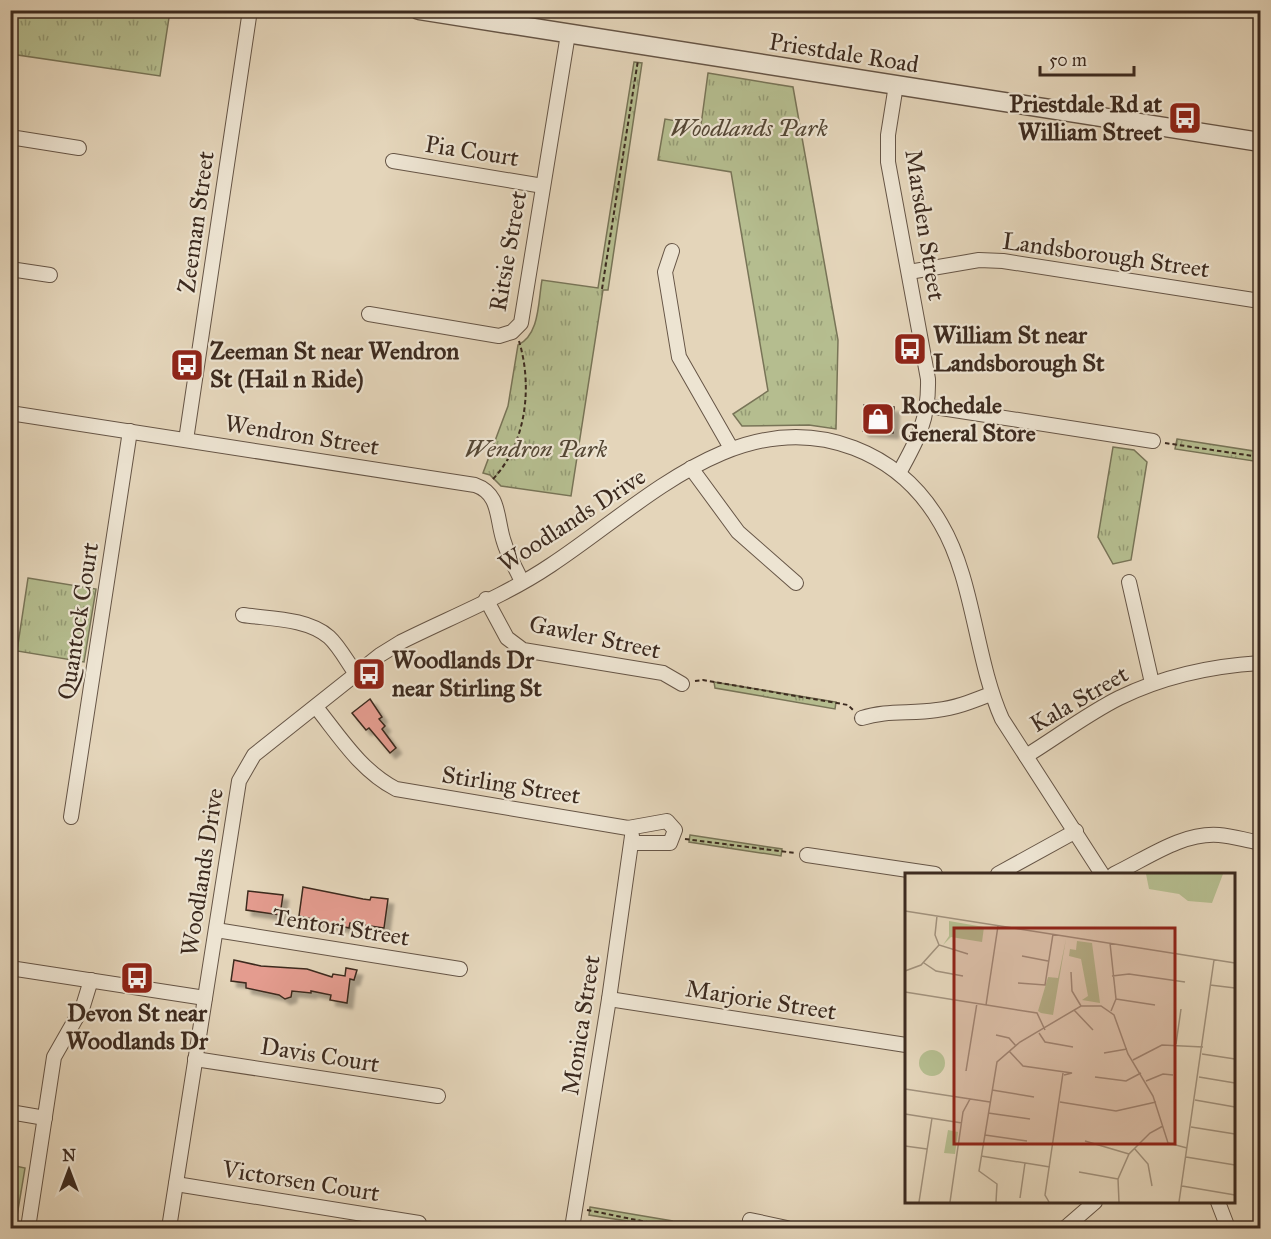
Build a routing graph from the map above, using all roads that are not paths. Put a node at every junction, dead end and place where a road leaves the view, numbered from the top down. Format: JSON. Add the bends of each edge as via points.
{"nodes":[{"id":1,"x":250,"y":10,"type":"edge"},
{"id":2,"x":419,"y":10,"type":"edge"},
{"id":3,"x":568,"y":34,"type":"junction"},
{"id":4,"x":896,"y":86,"type":"junction"},
{"id":5,"x":10,"y":137,"type":"edge"},
{"id":6,"x":1260,"y":142,"type":"edge"},
{"id":7,"x":79,"y":148,"type":"dead end"},
{"id":8,"x":393,"y":161,"type":"dead end"},
{"id":9,"x":543,"y":186,"type":"junction"},
{"id":10,"x":672,"y":251,"type":"dead end"},
{"id":11,"x":10,"y":269,"type":"edge"},
{"id":12,"x":909,"y":272,"type":"junction"},
{"id":13,"x":50,"y":275,"type":"dead end"},
{"id":14,"x":1260,"y":301,"type":"edge"},
{"id":15,"x":369,"y":314,"type":"dead end"},
{"id":16,"x":928,"y":406,"type":"junction"},
{"id":17,"x":10,"y":413,"type":"edge"},
{"id":18,"x":130,"y":431,"type":"junction"},
{"id":19,"x":186,"y":440,"type":"junction"},
{"id":20,"x":1153,"y":441,"type":"road end"},
{"id":21,"x":731,"y":448,"type":"junction"},
{"id":22,"x":691,"y":468,"type":"junction"},
{"id":23,"x":899,"y":473,"type":"junction"},
{"id":24,"x":522,"y":582,"type":"junction"},
{"id":25,"x":1129,"y":582,"type":"dead end"},
{"id":26,"x":796,"y":583,"type":"dead end"},
{"id":27,"x":486,"y":599,"type":"junction"},
{"id":28,"x":243,"y":615,"type":"dead end"},
{"id":29,"x":1260,"y":663,"type":"edge"},
{"id":30,"x":356,"y":674,"type":"junction"},
{"id":31,"x":1152,"y":683,"type":"junction"},
{"id":32,"x":682,"y":684,"type":"road end"},
{"id":33,"x":991,"y":694,"type":"junction"},
{"id":34,"x":316,"y":707,"type":"junction"},
{"id":35,"x":862,"y":718,"type":"road end"},
{"id":36,"x":1026,"y":756,"type":"junction"},
{"id":37,"x":70,"y":817,"type":"dead end"},
{"id":38,"x":628,"y":828,"type":"junction"},
{"id":39,"x":1076,"y":831,"type":"junction"},
{"id":40,"x":1257,"y":842,"type":"dead end"},
{"id":41,"x":632,"y":843,"type":"junction"},
{"id":42,"x":807,"y":855,"type":"road end"},
{"id":43,"x":928,"y":873,"type":"edge"},
{"id":44,"x":1000,"y":873,"type":"edge"},
{"id":45,"x":1101,"y":873,"type":"edge"},
{"id":46,"x":1116,"y":873,"type":"edge"},
{"id":47,"x":216,"y":930,"type":"junction"},
{"id":48,"x":10,"y":968,"type":"edge"},
{"id":49,"x":460,"y":969,"type":"dead end"},
{"id":50,"x":91,"y":980,"type":"junction"},
{"id":51,"x":205,"y":998,"type":"junction"},
{"id":52,"x":609,"y":999,"type":"junction"},
{"id":53,"x":905,"y":1045,"type":"edge"},
{"id":54,"x":195,"y":1059,"type":"junction"},
{"id":55,"x":438,"y":1096,"type":"dead end"},
{"id":56,"x":10,"y":1113,"type":"edge"},
{"id":57,"x":45,"y":1118,"type":"junction"},
{"id":58,"x":176,"y":1184,"type":"junction"},
{"id":59,"x":1094,"y":1203,"type":"edge"},
{"id":60,"x":1218,"y":1203,"type":"edge"},
{"id":61,"x":750,"y":1220,"type":"road end"},
{"id":62,"x":419,"y":1223,"type":"dead end"},
{"id":63,"x":28,"y":1228,"type":"edge"},
{"id":64,"x":169,"y":1228,"type":"edge"},
{"id":65,"x":572,"y":1228,"type":"edge"},
{"id":66,"x":787,"y":1228,"type":"edge"},
{"id":67,"x":1065,"y":1228,"type":"edge"},
{"id":68,"x":1228,"y":1228,"type":"edge"}],
"edges":[{"from":1,"to":19,"type":"street","name":"Zeeman Street"},
{"from":2,"to":3,"type":"street","name":"Priestdale Road"},
{"from":3,"to":4,"type":"street","name":"Priestdale Road"},
{"from":3,"to":9,"type":"street","name":"Ritsie Street"},
{"from":4,"to":6,"type":"street","name":"Priestdale Road"},
{"from":4,"to":12,"type":"street","name":"Marsden Street","via":[[888,162]]},
{"from":5,"to":7,"type":"street"},
{"from":8,"to":9,"type":"street","name":"Pia Court"},
{"from":9,"to":15,"type":"street","name":"Ritsie Street","via":[[520,323],[514,331],[499,336]]},
{"from":10,"to":21,"type":"street","via":[[665,272],[679,357]]},
{"from":11,"to":13,"type":"street"},
{"from":12,"to":14,"type":"street","name":"Landsborough Street","via":[[979,260],[1003,261]]},
{"from":12,"to":16,"type":"street","name":"Marsden Street"},
{"from":16,"to":20,"type":"street"},
{"from":16,"to":23,"type":"street","name":"Marsden Street","via":[[924,425]]},
{"from":17,"to":18,"type":"street","name":"Wendron Street"},
{"from":18,"to":19,"type":"street","name":"Wendron Street"},
{"from":18,"to":37,"type":"street","name":"Quantock Court"},
{"from":19,"to":24,"type":"street","name":"Wendron Street","via":[[484,488],[495,502],[503,540]]},
{"from":21,"to":22,"type":"street","name":"Woodlands Drive"},
{"from":21,"to":23,"type":"street","name":"Woodlands Drive","via":[[786,436],[812,438],[869,454]]},
{"from":22,"to":24,"type":"street","name":"Woodlands Drive"},
{"from":22,"to":26,"type":"street","via":[[738,532]]},
{"from":23,"to":33,"type":"street","name":"Woodlands Drive","via":[[922,495],[951,542]]},
{"from":24,"to":27,"type":"street","name":"Woodlands Drive"},
{"from":25,"to":31,"type":"street"},
{"from":27,"to":30,"type":"street","name":"Woodlands Drive","via":[[401,642]]},
{"from":27,"to":32,"type":"street","name":"Gawler Street","via":[[507,638],[523,650],[663,673]]},
{"from":28,"to":30,"type":"street","via":[[298,622],[314,628],[329,637]]},
{"from":29,"to":31,"type":"street","name":"Kala Street","via":[[1192,671]]},
{"from":30,"to":34,"type":"street","name":"Woodlands Drive"},
{"from":31,"to":36,"type":"street","name":"Kala Street","via":[[1118,699]]},
{"from":33,"to":35,"type":"street","via":[[959,706],[878,712]]},
{"from":33,"to":36,"type":"street","name":"Woodlands Drive"},
{"from":34,"to":38,"type":"street","name":"Stirling Street","via":[[364,767],[396,789]]},
{"from":34,"to":47,"type":"street","name":"Woodlands Drive","via":[[254,755],[245,767],[239,781]]},
{"from":36,"to":39,"type":"street","name":"Woodlands Drive"},
{"from":38,"to":41,"type":"street","name":"Monica Street"},
{"from":38,"to":41,"type":"street","name":"Stirling Street","via":[[667,821],[675,830],[670,843]]},
{"from":39,"to":44,"type":"street"},
{"from":39,"to":45,"type":"street","name":"Woodlands Drive"},
{"from":40,"to":46,"type":"street","via":[[1219,835],[1198,836]]},
{"from":41,"to":52,"type":"street","name":"Monica Street"},
{"from":42,"to":43,"type":"street"},
{"from":47,"to":49,"type":"street","name":"Tentori Street"},
{"from":47,"to":51,"type":"street","name":"Woodlands Drive"},
{"from":48,"to":50,"type":"street"},
{"from":50,"to":51,"type":"street"},
{"from":50,"to":57,"type":"street","via":[[83,1006],[54,1057]]},
{"from":51,"to":54,"type":"street","name":"Woodlands Drive"},
{"from":52,"to":53,"type":"street","name":"Marjorie Street"},
{"from":52,"to":65,"type":"street","name":"Monica Street"},
{"from":54,"to":55,"type":"street","name":"Davis Court"},
{"from":54,"to":58,"type":"street","name":"Woodlands Drive"},
{"from":56,"to":57,"type":"street"},
{"from":57,"to":63,"type":"street"},
{"from":58,"to":62,"type":"street","name":"Victorsen Court"},
{"from":58,"to":64,"type":"street","name":"Woodlands Drive"},
{"from":59,"to":67,"type":"street"},
{"from":60,"to":68,"type":"street"},
{"from":61,"to":66,"type":"street"}]}
